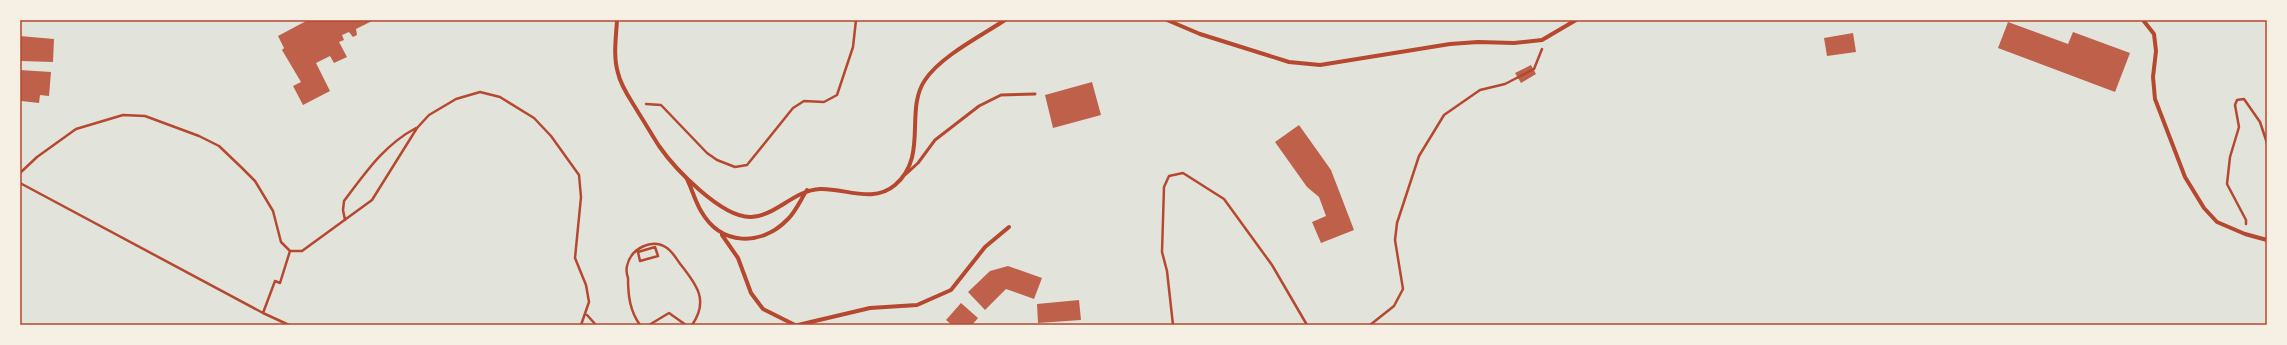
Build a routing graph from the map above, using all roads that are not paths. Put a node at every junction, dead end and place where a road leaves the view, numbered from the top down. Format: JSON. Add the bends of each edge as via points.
{"nodes":[{"id":1,"x":617,"y":20,"type":"edge"},
{"id":2,"x":1005,"y":20,"type":"edge"},
{"id":3,"x":1167,"y":20,"type":"edge"},
{"id":4,"x":1576,"y":20,"type":"edge"},
{"id":5,"x":2143,"y":20,"type":"edge"},
{"id":6,"x":1035,"y":94,"type":"dead end"},
{"id":7,"x":906,"y":174,"type":"junction"},
{"id":8,"x":686,"y":176,"type":"junction"},
{"id":9,"x":808,"y":190,"type":"junction"},
{"id":10,"x":1009,"y":228,"type":"dead end"},
{"id":11,"x":722,"y":234,"type":"junction"},
{"id":12,"x":2267,"y":240,"type":"edge"},
{"id":13,"x":796,"y":325,"type":"edge"}],
"edges":[{"from":1,"to":8,"type":"street","via":[[615,55],[618,74],[660,147]]},
{"from":2,"to":7,"type":"street","via":[[939,64],[925,80],[918,98],[913,161]]},
{"from":3,"to":4,"type":"street","via":[[1200,34],[1289,62],[1320,65],[1450,44],[1514,44],[1542,40]]},
{"from":5,"to":12,"type":"street","via":[[2154,34],[2155,99],[2185,176],[2204,208],[2217,222]]},
{"from":6,"to":7,"type":"lane","via":[[1001,95],[979,106],[935,140]]},
{"from":7,"to":9,"type":"street","via":[[884,193],[871,195],[822,189]]},
{"from":8,"to":9,"type":"street","via":[[712,201],[735,215],[752,217],[768,212]]},
{"from":8,"to":11,"type":"street","via":[[701,212]]},
{"from":9,"to":11,"type":"street","via":[[788,219],[764,236],[741,240]]},
{"from":10,"to":13,"type":"street","via":[[985,247],[951,290],[917,305],[870,308]]},
{"from":11,"to":13,"type":"street","via":[[738,258],[751,293],[763,309]]}]}
